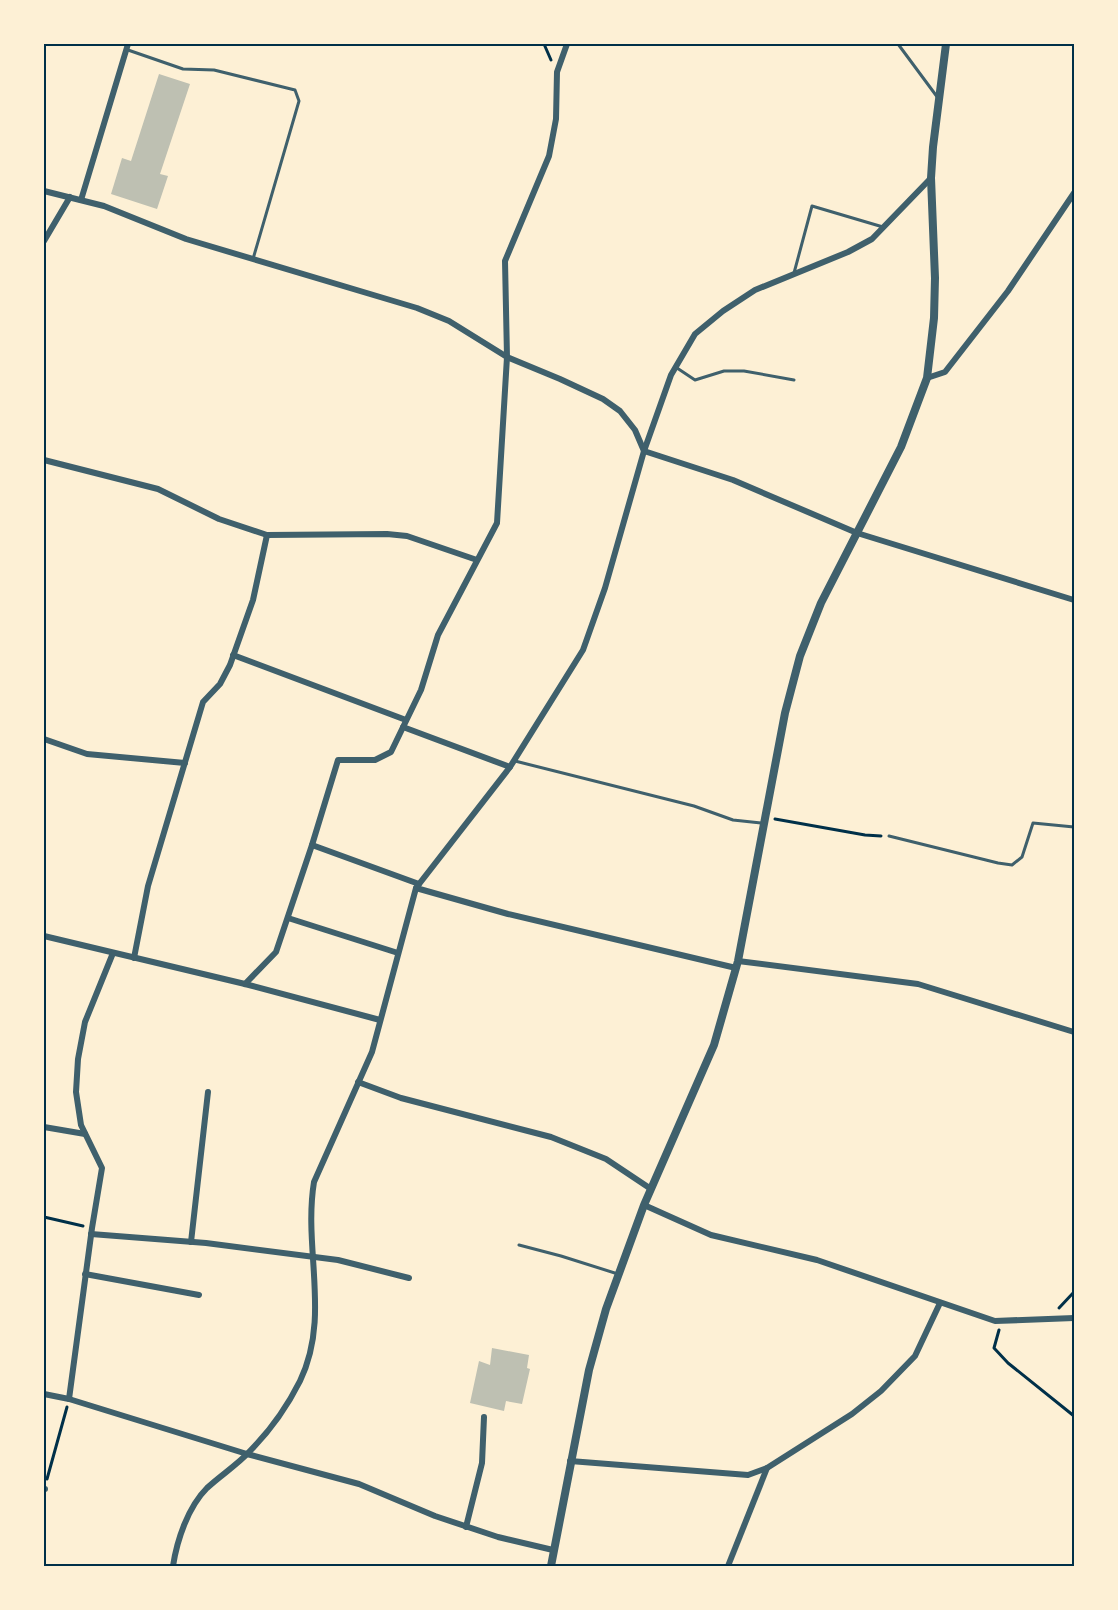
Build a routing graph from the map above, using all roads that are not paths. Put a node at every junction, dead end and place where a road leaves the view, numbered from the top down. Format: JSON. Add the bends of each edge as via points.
{"nodes":[{"id":1,"x":567,"y":44,"type":"edge"},
{"id":2,"x":898,"y":44,"type":"edge"},
{"id":3,"x":946,"y":44,"type":"edge"},
{"id":4,"x":126,"y":45,"type":"edge"},
{"id":5,"x":939,"y":99,"type":"junction"},
{"id":6,"x":931,"y":178,"type":"junction"},
{"id":7,"x":44,"y":191,"type":"edge"},
{"id":8,"x":1074,"y":193,"type":"edge"},
{"id":9,"x":70,"y":197,"type":"junction"},
{"id":10,"x":81,"y":200,"type":"junction"},
{"id":11,"x":884,"y":228,"type":"junction"},
{"id":12,"x":44,"y":241,"type":"edge"},
{"id":13,"x":253,"y":259,"type":"junction"},
{"id":14,"x":793,"y":275,"type":"junction"},
{"id":15,"x":507,"y":357,"type":"junction"},
{"id":16,"x":675,"y":367,"type":"junction"},
{"id":17,"x":927,"y":378,"type":"junction"},
{"id":18,"x":794,"y":380,"type":"dead end"},
{"id":19,"x":644,"y":451,"type":"junction"},
{"id":20,"x":44,"y":460,"type":"edge"},
{"id":21,"x":857,"y":532,"type":"junction"},
{"id":22,"x":267,"y":536,"type":"junction"},
{"id":23,"x":477,"y":560,"type":"junction"},
{"id":24,"x":1074,"y":600,"type":"edge"},
{"id":25,"x":233,"y":655,"type":"junction"},
{"id":26,"x":405,"y":724,"type":"junction"},
{"id":27,"x":44,"y":739,"type":"edge"},
{"id":28,"x":185,"y":763,"type":"junction"},
{"id":29,"x":512,"y":764,"type":"junction"},
{"id":30,"x":764,"y":820,"type":"junction"},
{"id":31,"x":1074,"y":827,"type":"edge"},
{"id":32,"x":889,"y":836,"type":"road end"},
{"id":33,"x":312,"y":845,"type":"junction"},
{"id":34,"x":418,"y":886,"type":"junction"},
{"id":35,"x":288,"y":918,"type":"junction"},
{"id":36,"x":44,"y":936,"type":"edge"},
{"id":37,"x":113,"y":953,"type":"junction"},
{"id":38,"x":398,"y":953,"type":"junction"},
{"id":39,"x":134,"y":958,"type":"junction"},
{"id":40,"x":737,"y":964,"type":"junction"},
{"id":41,"x":245,"y":984,"type":"junction"},
{"id":42,"x":380,"y":1020,"type":"junction"},
{"id":43,"x":1074,"y":1032,"type":"edge"},
{"id":44,"x":358,"y":1082,"type":"junction"},
{"id":45,"x":208,"y":1092,"type":"dead end"},
{"id":46,"x":44,"y":1127,"type":"edge"},
{"id":47,"x":85,"y":1134,"type":"junction"},
{"id":48,"x":651,"y":1189,"type":"junction"},
{"id":49,"x":644,"y":1205,"type":"junction"},
{"id":50,"x":91,"y":1231,"type":"junction"},
{"id":51,"x":191,"y":1242,"type":"junction"},
{"id":52,"x":519,"y":1245,"type":"dead end"},
{"id":53,"x":313,"y":1256,"type":"junction"},
{"id":54,"x":86,"y":1274,"type":"junction"},
{"id":55,"x":618,"y":1274,"type":"junction"},
{"id":56,"x":409,"y":1278,"type":"dead end"},
{"id":57,"x":199,"y":1295,"type":"dead end"},
{"id":58,"x":940,"y":1304,"type":"junction"},
{"id":59,"x":1074,"y":1318,"type":"edge"},
{"id":60,"x":44,"y":1394,"type":"edge"},
{"id":61,"x":69,"y":1399,"type":"junction"},
{"id":62,"x":484,"y":1417,"type":"dead end"},
{"id":63,"x":247,"y":1454,"type":"junction"},
{"id":64,"x":570,"y":1461,"type":"junction"},
{"id":65,"x":766,"y":1468,"type":"junction"},
{"id":66,"x":466,"y":1527,"type":"junction"},
{"id":67,"x":554,"y":1550,"type":"junction"},
{"id":68,"x":173,"y":1566,"type":"edge"},
{"id":69,"x":551,"y":1566,"type":"edge"},
{"id":70,"x":728,"y":1566,"type":"edge"}],
"edges":[{"from":1,"to":15,"type":"street","via":[[557,72],[556,119],[549,156],[505,261]]},
{"from":2,"to":5,"type":"lane"},
{"from":3,"to":5,"type":"street"},
{"from":4,"to":10,"type":"street"},
{"from":4,"to":13,"type":"lane","via":[[183,69],[214,70],[295,90],[299,101]]},
{"from":5,"to":6,"type":"street"},
{"from":6,"to":11,"type":"street"},
{"from":6,"to":17,"type":"street","via":[[935,298]]},
{"from":7,"to":9,"type":"street"},
{"from":8,"to":17,"type":"street","via":[[1008,291],[945,372]]},
{"from":9,"to":10,"type":"street"},
{"from":9,"to":12,"type":"street"},
{"from":10,"to":13,"type":"street"},
{"from":11,"to":14,"type":"street","via":[[848,252]]},
{"from":11,"to":14,"type":"lane","via":[[812,206]]},
{"from":13,"to":15,"type":"street","via":[[417,308],[449,321]]},
{"from":14,"to":16,"type":"street","via":[[755,290],[723,311],[695,334]]},
{"from":15,"to":19,"type":"street","via":[[603,399],[620,411],[635,430]]},
{"from":15,"to":23,"type":"street","via":[[497,523]]},
{"from":16,"to":18,"type":"lane","via":[[695,380],[724,371]]},
{"from":16,"to":19,"type":"street"},
{"from":17,"to":21,"type":"street","via":[[901,447]]},
{"from":19,"to":21,"type":"street","via":[[733,480]]},
{"from":19,"to":29,"type":"street","via":[[583,650]]},
{"from":20,"to":22,"type":"street","via":[[158,489],[219,519]]},
{"from":21,"to":24,"type":"street"},
{"from":21,"to":30,"type":"street","via":[[821,603],[800,656]]},
{"from":22,"to":23,"type":"street","via":[[407,536]]},
{"from":22,"to":25,"type":"street","via":[[253,600]]},
{"from":23,"to":26,"type":"street","via":[[438,635],[421,690]]},
{"from":25,"to":26,"type":"street"},
{"from":25,"to":28,"type":"street","via":[[220,684],[203,702]]},
{"from":26,"to":29,"type":"street"},
{"from":26,"to":33,"type":"street","via":[[391,752],[375,760],[338,760]]},
{"from":27,"to":28,"type":"street","via":[[87,754]]},
{"from":28,"to":39,"type":"street","via":[[148,886]]},
{"from":29,"to":30,"type":"lane","via":[[693,806],[733,820]]},
{"from":29,"to":34,"type":"street"},
{"from":30,"to":40,"type":"street"},
{"from":31,"to":32,"type":"lane","via":[[1033,823],[1022,857],[1012,865]]},
{"from":33,"to":34,"type":"street"},
{"from":33,"to":35,"type":"street"},
{"from":34,"to":38,"type":"street"},
{"from":34,"to":40,"type":"street","via":[[508,914]]},
{"from":35,"to":38,"type":"street"},
{"from":35,"to":41,"type":"street","via":[[276,952]]},
{"from":36,"to":37,"type":"street"},
{"from":37,"to":39,"type":"street"},
{"from":37,"to":47,"type":"street","via":[[85,1022],[78,1059],[76,1092]]},
{"from":38,"to":42,"type":"street"},
{"from":39,"to":41,"type":"street"},
{"from":40,"to":43,"type":"street","via":[[918,984]]},
{"from":40,"to":48,"type":"street","via":[[714,1045]]},
{"from":41,"to":42,"type":"street"},
{"from":42,"to":44,"type":"street","via":[[372,1052]]},
{"from":44,"to":48,"type":"street","via":[[401,1098],[551,1137],[606,1159]]},
{"from":44,"to":53,"type":"street","via":[[314,1182],[310,1205]]},
{"from":45,"to":51,"type":"street"},
{"from":46,"to":47,"type":"street"},
{"from":47,"to":50,"type":"street","via":[[102,1168]]},
{"from":48,"to":49,"type":"street"},
{"from":49,"to":55,"type":"street"},
{"from":49,"to":58,"type":"street","via":[[711,1235],[817,1260]]},
{"from":50,"to":51,"type":"street"},
{"from":50,"to":54,"type":"street"},
{"from":51,"to":53,"type":"street"},
{"from":52,"to":55,"type":"lane"},
{"from":53,"to":56,"type":"street"},
{"from":53,"to":63,"type":"street","via":[[314,1338],[300,1380],[269,1431]]},
{"from":54,"to":57,"type":"street"},
{"from":54,"to":61,"type":"street"},
{"from":55,"to":64,"type":"street","via":[[589,1370]]},
{"from":58,"to":59,"type":"street","via":[[1000,1321]]},
{"from":58,"to":65,"type":"street","via":[[915,1356],[881,1391]]},
{"from":60,"to":61,"type":"street"},
{"from":61,"to":63,"type":"street"},
{"from":62,"to":66,"type":"street","via":[[482,1463]]},
{"from":63,"to":66,"type":"street","via":[[359,1484]]},
{"from":63,"to":68,"type":"street","via":[[206,1489],[191,1510]]},
{"from":64,"to":65,"type":"street","via":[[748,1475]]},
{"from":64,"to":67,"type":"street"},
{"from":65,"to":70,"type":"street"},
{"from":66,"to":67,"type":"street"},
{"from":67,"to":69,"type":"street"}]}
